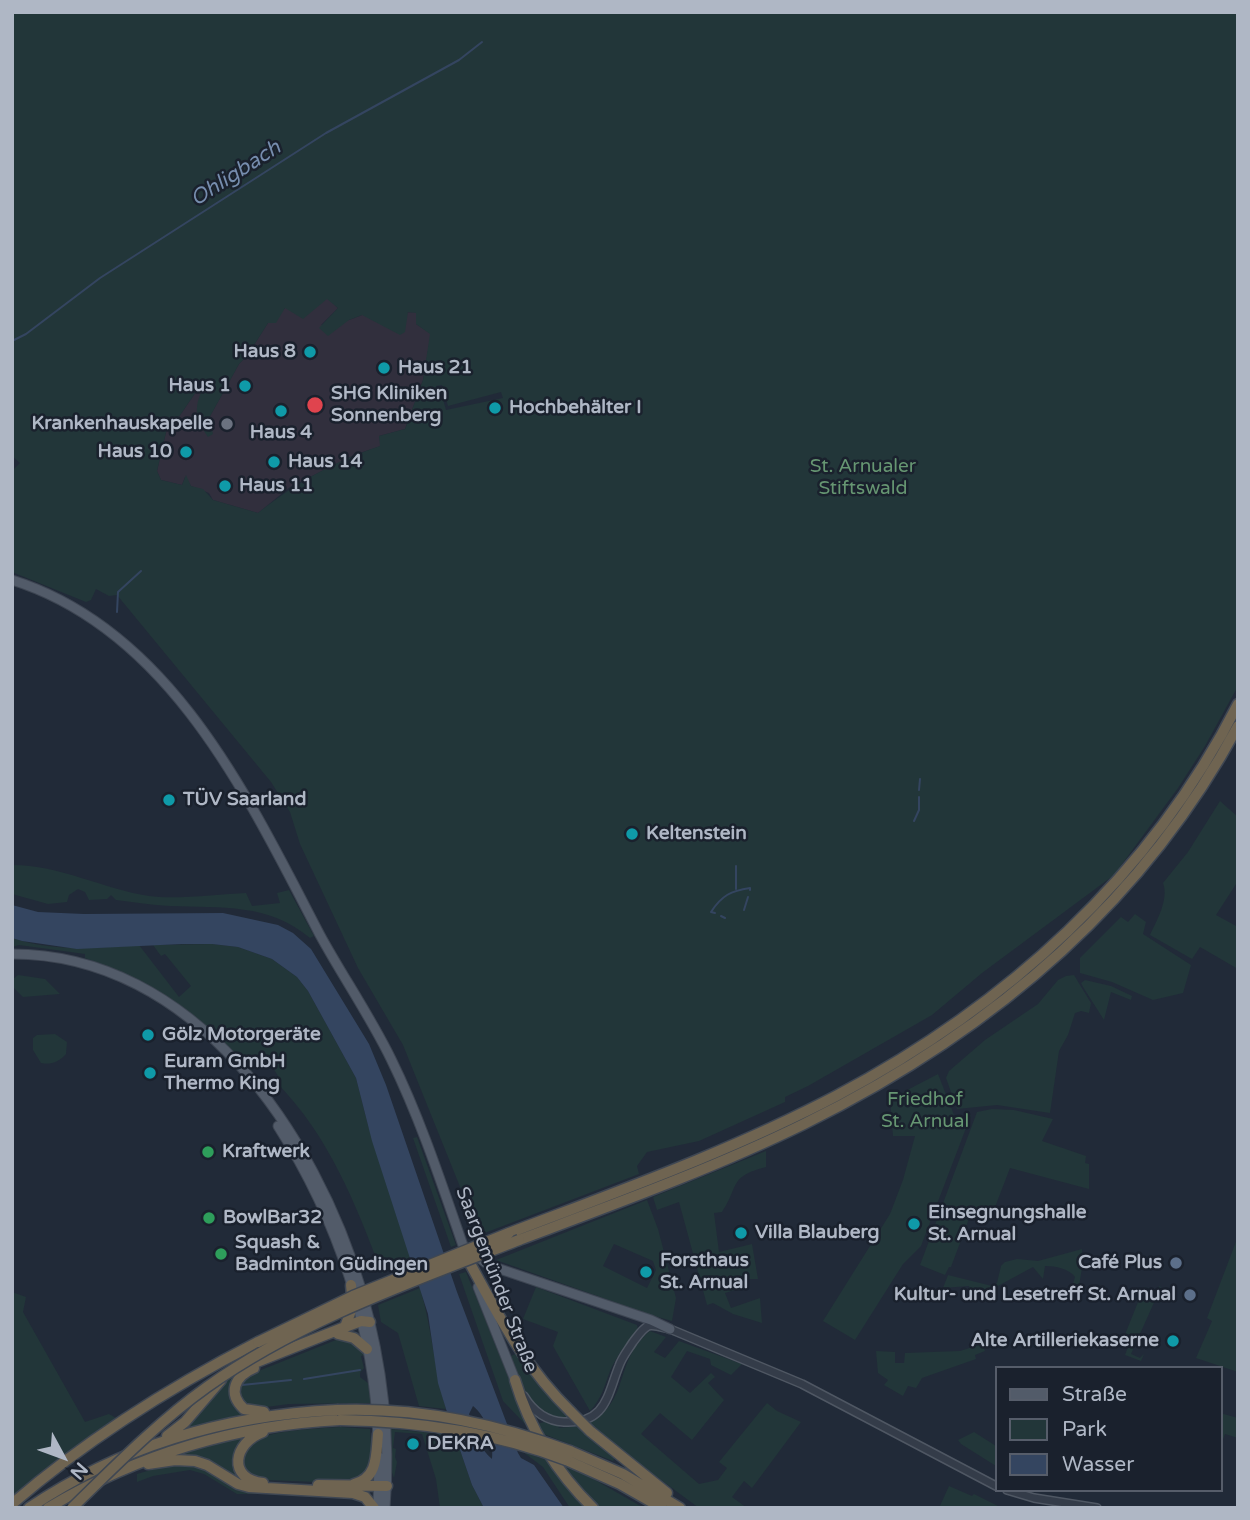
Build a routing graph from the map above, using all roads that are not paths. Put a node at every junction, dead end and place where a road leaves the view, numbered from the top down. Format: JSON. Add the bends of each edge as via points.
{"nodes":[{"id":1,"x":12,"y":580,"type":"edge"},
{"id":2,"x":1238,"y":704,"type":"edge"},
{"id":3,"x":1238,"y":726,"type":"edge"},
{"id":4,"x":12,"y":954,"type":"edge"},
{"id":5,"x":197,"y":1025,"type":"junction"},
{"id":6,"x":931,"y":1047,"type":"junction"},
{"id":7,"x":635,"y":1190,"type":"junction"},
{"id":8,"x":450,"y":1209,"type":"junction"},
{"id":9,"x":467,"y":1258,"type":"junction"},
{"id":10,"x":351,"y":1284,"type":"junction"},
{"id":11,"x":633,"y":1314,"type":"junction"},
{"id":12,"x":365,"y":1323,"type":"junction"},
{"id":13,"x":644,"y":1329,"type":"junction"},
{"id":14,"x":670,"y":1329,"type":"junction"},
{"id":15,"x":342,"y":1330,"type":"junction"},
{"id":16,"x":367,"y":1349,"type":"junction"},
{"id":17,"x":515,"y":1381,"type":"junction"},
{"id":18,"x":287,"y":1418,"type":"junction"},
{"id":19,"x":378,"y":1434,"type":"junction"},
{"id":20,"x":139,"y":1450,"type":"junction"},
{"id":21,"x":568,"y":1455,"type":"junction"},
{"id":22,"x":150,"y":1460,"type":"junction"},
{"id":23,"x":352,"y":1485,"type":"junction"},
{"id":24,"x":995,"y":1485,"type":"edge"},
{"id":25,"x":383,"y":1489,"type":"junction"},
{"id":26,"x":308,"y":1490,"type":"junction"},
{"id":27,"x":1015,"y":1492,"type":"edge"},
{"id":28,"x":12,"y":1504,"type":"edge"},
{"id":29,"x":29,"y":1508,"type":"edge"},
{"id":30,"x":48,"y":1508,"type":"edge"},
{"id":31,"x":72,"y":1508,"type":"edge"},
{"id":32,"x":376,"y":1508,"type":"edge"},
{"id":33,"x":385,"y":1508,"type":"edge"},
{"id":34,"x":593,"y":1508,"type":"edge"},
{"id":35,"x":662,"y":1508,"type":"edge"},
{"id":36,"x":683,"y":1508,"type":"edge"},
{"id":37,"x":1097,"y":1508,"type":"edge"}],
"edges":[{"from":1,"to":8,"type":"main road","name":"Saargemünder Straße","via":[[78,610],[113,634],[150,668],[222,758],[391,1060]]},
{"from":2,"to":6,"type":"highway","via":[[1186,792],[1109,892],[1019,977]]},
{"from":3,"to":6,"type":"highway","via":[[1179,820],[1117,897],[1040,972],[982,1018]]},
{"from":4,"to":5,"type":"main road","via":[[66,958],[115,973],[163,999]]},
{"from":5,"to":10,"type":"main road","via":[[248,1083],[291,1146]]},
{"from":5,"to":12,"type":"main road","via":[[243,1068],[303,1155],[347,1248]]},
{"from":6,"to":7,"type":"highway","via":[[802,1124]]},
{"from":7,"to":28,"type":"highway","bridge":true,"via":[[509,1233],[296,1322],[191,1379],[107,1432]]},
{"from":7,"to":31,"type":"highway","bridge":true,"via":[[355,1306],[251,1358],[162,1423]]},
{"from":8,"to":9,"type":"main road","name":"Saargemünder Straße"},
{"from":8,"to":11,"type":"main road","via":[[466,1243],[487,1264]]},
{"from":9,"to":17,"type":"main road","name":"Saargemünder Straße"},
{"from":9,"to":36,"type":"highway","bridge":true,"via":[[519,1352],[551,1391],[590,1431]]},
{"from":10,"to":12,"type":"main road"},
{"from":10,"to":15,"type":"highway","via":[[351,1317]]},
{"from":11,"to":13,"type":"street"},
{"from":11,"to":14,"type":"main road"},
{"from":12,"to":15,"type":"highway"},
{"from":12,"to":16,"type":"main road"},
{"from":12,"to":25,"type":"main road","via":[[386,1426]]},
{"from":13,"to":14,"type":"street","via":[[652,1325]]},
{"from":13,"to":17,"type":"street","name":"Saargemünder Straße","via":[[620,1363],[606,1403],[586,1418],[565,1422],[541,1415]]},
{"from":14,"to":24,"type":"street","via":[[802,1384]]},
{"from":15,"to":16,"type":"highway"},
{"from":15,"to":18,"type":"highway","via":[[249,1369],[239,1378],[234,1397],[244,1409]]},
{"from":15,"to":20,"type":"highway","via":[[229,1374],[178,1428]]},
{"from":16,"to":19,"type":"main road"},
{"from":17,"to":34,"type":"highway","via":[[543,1444],[568,1482]]},
{"from":18,"to":20,"type":"highway","via":[[214,1426]]},
{"from":18,"to":21,"type":"highway","bridge":true,"via":[[394,1410],[466,1420],[530,1437]]},
{"from":18,"to":22,"type":"highway"},
{"from":18,"to":23,"type":"highway","via":[[246,1441],[238,1458],[244,1474],[263,1483]]},
{"from":19,"to":23,"type":"highway","via":[[372,1474]]},
{"from":19,"to":25,"type":"main road"},
{"from":20,"to":29,"type":"highway","bridge":true,"via":[[68,1482]]},
{"from":21,"to":35,"type":"highway"},
{"from":21,"to":36,"type":"highway","via":[[638,1482]]},
{"from":22,"to":26,"type":"highway","via":[[195,1461],[238,1484]]},
{"from":22,"to":30,"type":"highway","via":[[118,1471]]},
{"from":23,"to":25,"type":"highway"},
{"from":25,"to":26,"type":"highway"},
{"from":25,"to":32,"type":"main road"},
{"from":25,"to":33,"type":"main road"},
{"from":26,"to":32,"type":"highway","via":[[360,1495]]},
{"from":27,"to":37,"type":"street"}]}
